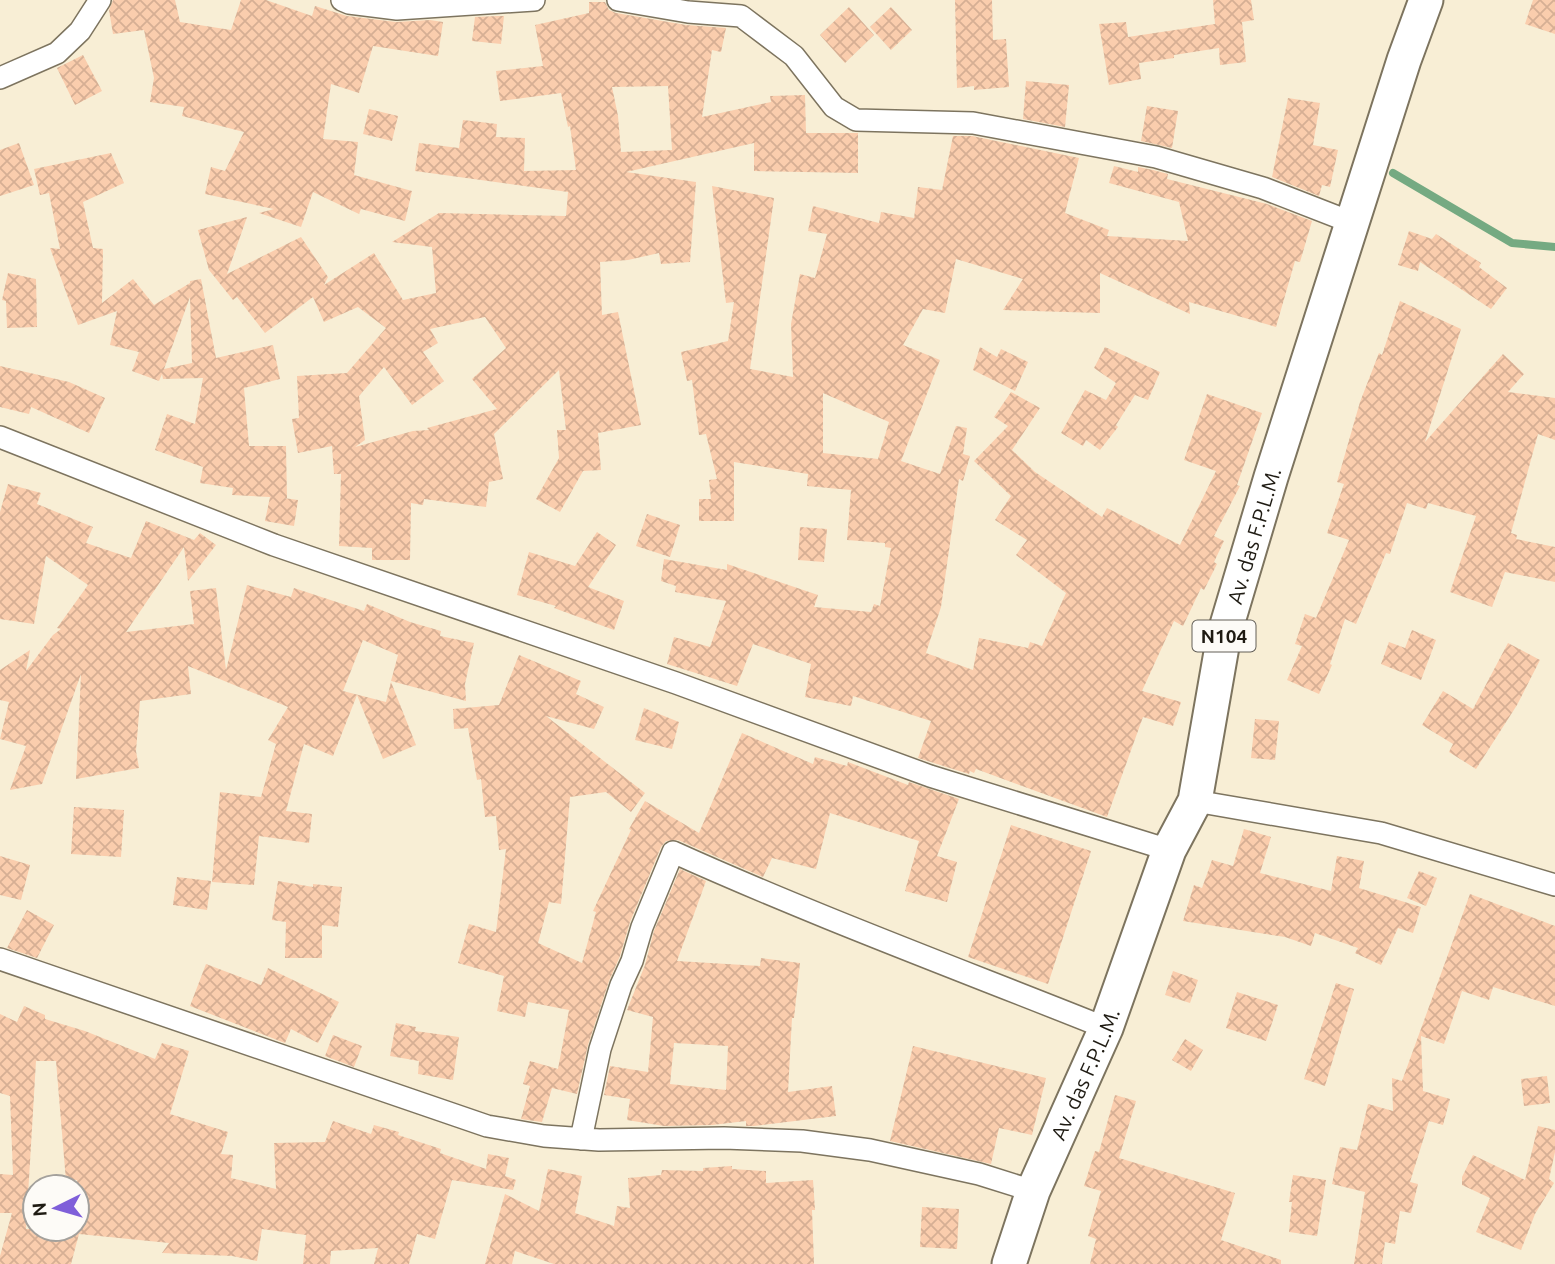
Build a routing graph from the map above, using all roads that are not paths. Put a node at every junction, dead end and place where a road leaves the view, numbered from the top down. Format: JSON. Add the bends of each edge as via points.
{"nodes":[{"id":1,"x":100,"y":0,"type":"edge"},
{"id":2,"x":342,"y":0,"type":"edge"},
{"id":3,"x":534,"y":0,"type":"edge"},
{"id":4,"x":618,"y":0,"type":"edge"},
{"id":5,"x":1426,"y":0,"type":"edge"},
{"id":6,"x":0,"y":78,"type":"edge"},
{"id":7,"x":1353,"y":223,"type":"junction"},
{"id":8,"x":0,"y":437,"type":"edge"},
{"id":9,"x":1195,"y":801,"type":"junction"},
{"id":10,"x":1169,"y":850,"type":"junction"},
{"id":11,"x":1555,"y":885,"type":"edge"},
{"id":12,"x":0,"y":959,"type":"edge"},
{"id":13,"x":1106,"y":1028,"type":"junction"},
{"id":14,"x":581,"y":1139,"type":"junction"},
{"id":15,"x":1033,"y":1191,"type":"junction"},
{"id":16,"x":1009,"y":1264,"type":"edge"}],
"edges":[{"from":1,"to":6,"type":"street","via":[[80,31],[57,53]]},
{"from":2,"to":3,"type":"street","via":[[397,9]]},
{"from":4,"to":7,"type":"street","via":[[741,16],[794,56],[834,107],[856,120],[973,123],[1156,157],[1263,188]]},
{"from":5,"to":7,"type":"main road","name":"Av. das F.P.L.M.","number":"N104"},
{"from":7,"to":9,"type":"main road","name":"Av. das F.P.L.M.","number":"N104","via":[[1224,635]]},
{"from":8,"to":10,"type":"street","via":[[274,545],[930,776]]},
{"from":9,"to":10,"type":"main road","name":"Av. das F.P.L.M.","number":"N104"},
{"from":9,"to":11,"type":"street","via":[[1381,833]]},
{"from":10,"to":13,"type":"main road","name":"Av. das F.P.L.M.","number":"N104"},
{"from":12,"to":14,"type":"street","via":[[487,1126]]},
{"from":13,"to":14,"type":"street","via":[[772,897],[673,852],[604,1036]]},
{"from":13,"to":15,"type":"main road","name":"Av. das F.P.L.M.","number":"N104"},
{"from":14,"to":15,"type":"street","via":[[802,1141],[870,1150]]},
{"from":15,"to":16,"type":"main road","name":"Av. das F.P.L.M.","number":"N104"}]}
